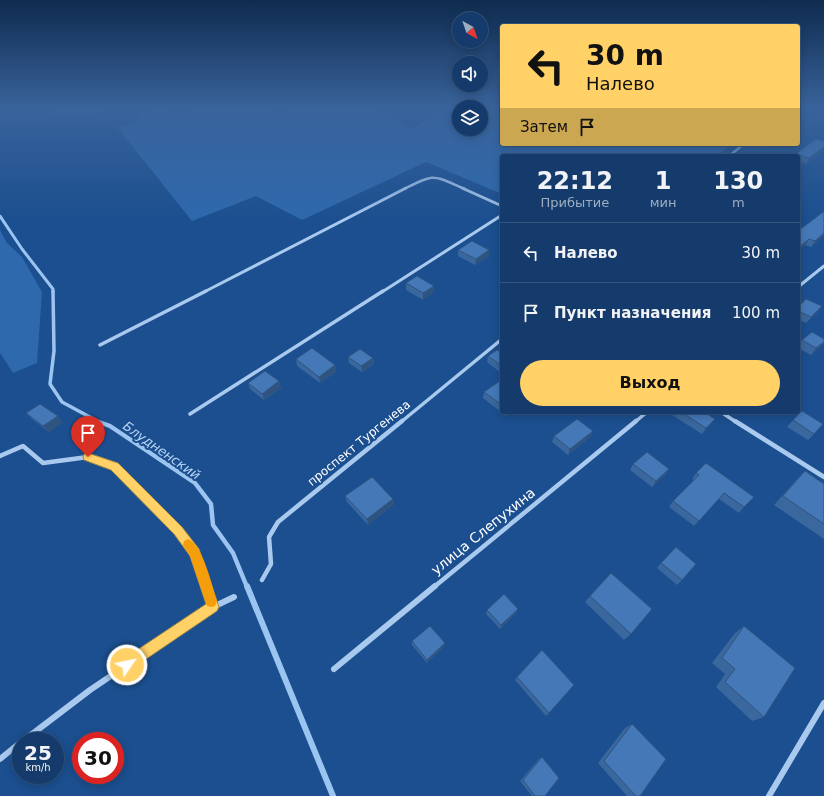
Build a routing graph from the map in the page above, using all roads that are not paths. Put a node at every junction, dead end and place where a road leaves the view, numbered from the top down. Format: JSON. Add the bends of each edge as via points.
{"nodes":[{"id":1,"x":742,"y":146,"type":"edge"},
{"id":2,"x":732,"y":154,"type":"edge"},
{"id":3,"x":500,"y":205,"type":"edge"},
{"id":4,"x":500,"y":216,"type":"edge"},
{"id":5,"x":824,"y":266,"type":"edge"},
{"id":6,"x":800,"y":285,"type":"edge"},
{"id":7,"x":500,"y":341,"type":"edge"},
{"id":8,"x":100,"y":345,"type":"dead end"},
{"id":9,"x":190,"y":414,"type":"dead end"},
{"id":10,"x":645,"y":414,"type":"edge"},
{"id":11,"x":724,"y":414,"type":"edge"},
{"id":12,"x":0,"y":456,"type":"edge"},
{"id":13,"x":824,"y":477,"type":"edge"},
{"id":14,"x":262,"y":580,"type":"dead end"},
{"id":15,"x":234,"y":597,"type":"dead end"},
{"id":16,"x":213,"y":607,"type":"junction"},
{"id":17,"x":334,"y":669,"type":"dead end"},
{"id":18,"x":824,"y":703,"type":"edge"},
{"id":19,"x":35,"y":732,"type":"edge"},
{"id":20,"x":12,"y":750,"type":"edge"},
{"id":21,"x":0,"y":759,"type":"edge"},
{"id":22,"x":769,"y":796,"type":"edge"}],
"edges":[{"from":1,"to":2,"type":"street"},
{"from":3,"to":8,"type":"street","via":[[437,177],[428,178]]},
{"from":4,"to":9,"type":"street"},
{"from":5,"to":6,"type":"street"},
{"from":7,"to":14,"type":"street","name":"проспект Тургенева","via":[[278,522],[271,530],[268,546],[271,565]]},
{"from":10,"to":17,"type":"street","name":"улица Слепухина"},
{"from":11,"to":13,"type":"street"},
{"from":12,"to":16,"type":"street","via":[[23,446],[43,463],[88,457],[114,466],[178,531],[194,553]]},
{"from":15,"to":16,"type":"street"},
{"from":16,"to":19,"type":"street","via":[[90,690]]},
{"from":18,"to":22,"type":"street"},
{"from":20,"to":21,"type":"street"}]}
